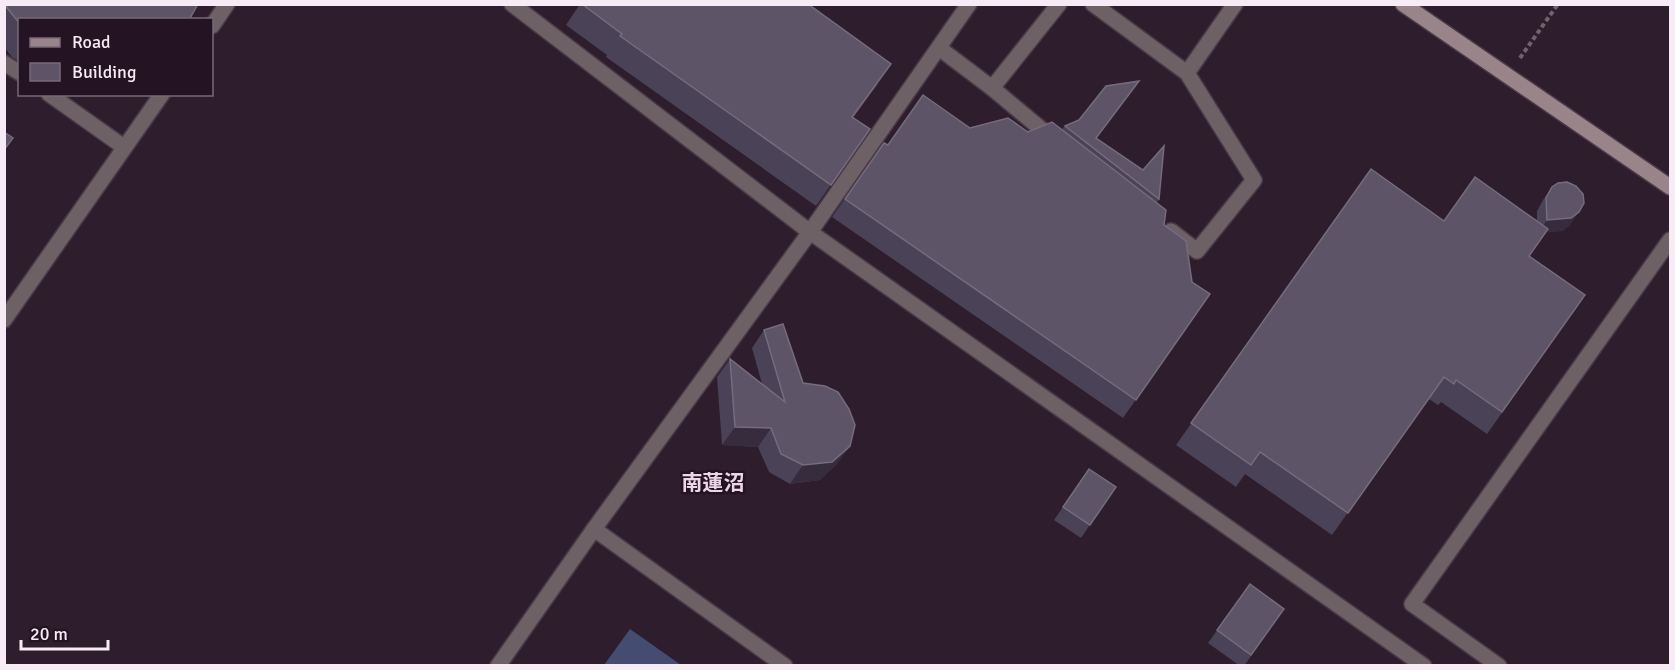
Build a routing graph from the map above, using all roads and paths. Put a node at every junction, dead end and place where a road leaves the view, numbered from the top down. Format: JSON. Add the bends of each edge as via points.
{"nodes":[{"id":1,"x":227,"y":4,"type":"edge"},
{"id":2,"x":512,"y":4,"type":"edge"},
{"id":3,"x":969,"y":4,"type":"edge"},
{"id":4,"x":1059,"y":4,"type":"edge"},
{"id":5,"x":1092,"y":4,"type":"edge"},
{"id":6,"x":1235,"y":4,"type":"edge"},
{"id":7,"x":1403,"y":4,"type":"edge"},
{"id":8,"x":1558,"y":4,"type":"edge"},
{"id":9,"x":528,"y":9,"type":"edge"},
{"id":10,"x":213,"y":25,"type":"edge"},
{"id":11,"x":939,"y":48,"type":"junction"},
{"id":12,"x":4,"y":63,"type":"edge"},
{"id":13,"x":18,"y":72,"type":"edge"},
{"id":14,"x":1187,"y":73,"type":"junction"},
{"id":15,"x":1508,"y":76,"type":"junction"},
{"id":16,"x":992,"y":88,"type":"junction"},
{"id":17,"x":53,"y":96,"type":"edge"},
{"id":18,"x":161,"y":96,"type":"edge"},
{"id":19,"x":124,"y":147,"type":"junction"},
{"id":20,"x":1066,"y":150,"type":"edge"},
{"id":21,"x":1671,"y":187,"type":"edge"},
{"id":22,"x":1162,"y":225,"type":"edge"},
{"id":23,"x":810,"y":232,"type":"junction"},
{"id":24,"x":1671,"y":240,"type":"edge"},
{"id":25,"x":4,"y":320,"type":"edge"},
{"id":26,"x":594,"y":529,"type":"junction"},
{"id":27,"x":498,"y":666,"type":"edge"},
{"id":28,"x":785,"y":666,"type":"edge"},
{"id":29,"x":1424,"y":666,"type":"edge"},
{"id":30,"x":1499,"y":666,"type":"edge"}],
"edges":[{"from":1,"to":10,"type":"street"},
{"from":2,"to":9,"type":"street"},
{"from":3,"to":11,"type":"street"},
{"from":4,"to":16,"type":"street"},
{"from":5,"to":14,"type":"street"},
{"from":6,"to":14,"type":"street"},
{"from":7,"to":15,"type":"street"},
{"from":8,"to":15,"type":"path"},
{"from":9,"to":23,"type":"street"},
{"from":11,"to":16,"type":"street"},
{"from":11,"to":23,"type":"street"},
{"from":12,"to":13,"type":"street"},
{"from":14,"to":22,"type":"street","via":[[1254,180],[1197,251]]},
{"from":15,"to":21,"type":"street"},
{"from":16,"to":20,"type":"street"},
{"from":17,"to":19,"type":"street"},
{"from":18,"to":19,"type":"street"},
{"from":19,"to":25,"type":"street"},
{"from":23,"to":26,"type":"street"},
{"from":23,"to":29,"type":"street"},
{"from":24,"to":30,"type":"street","via":[[1412,604]]},
{"from":26,"to":27,"type":"street"},
{"from":26,"to":28,"type":"street"}]}
